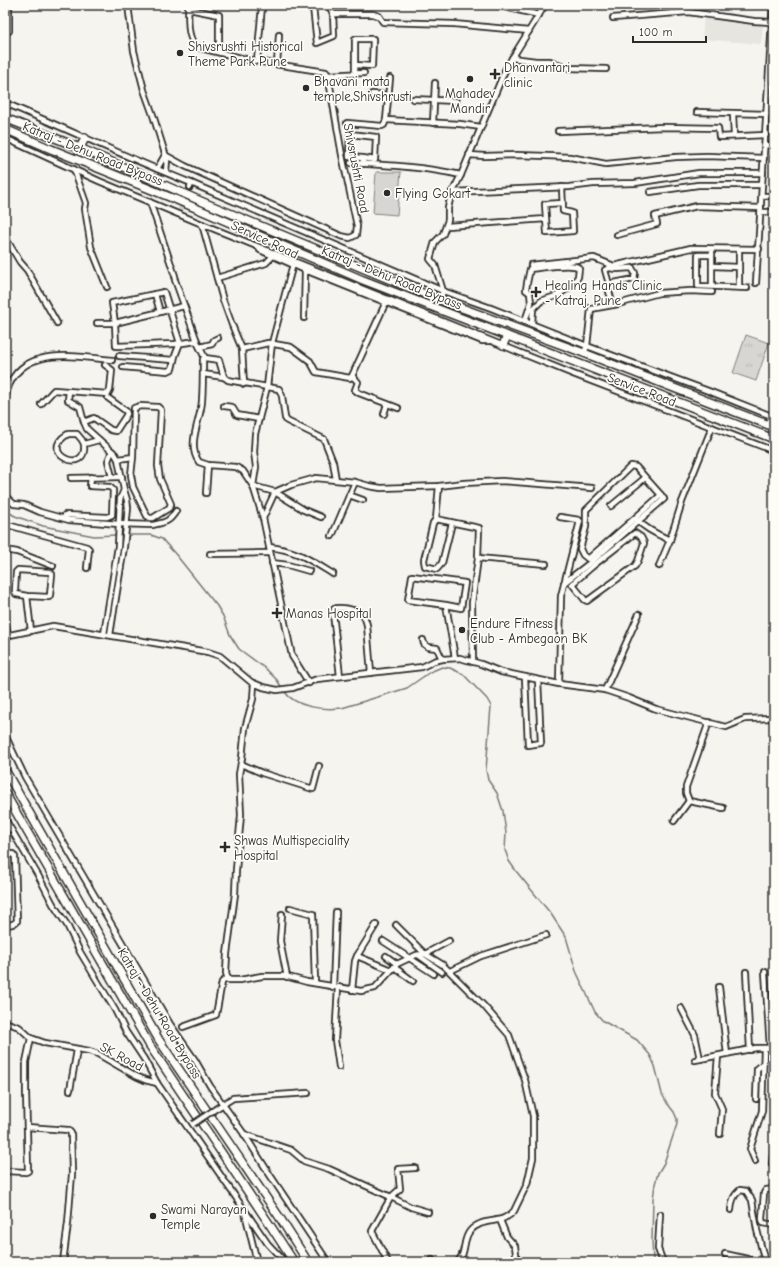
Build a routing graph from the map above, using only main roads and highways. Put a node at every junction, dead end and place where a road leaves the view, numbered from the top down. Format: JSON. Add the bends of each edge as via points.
{"nodes":[{"id":1,"x":5,"y":118,"type":"edge"},
{"id":2,"x":5,"y":129,"type":"edge"},
{"id":3,"x":85,"y":138,"type":"road end"},
{"id":4,"x":80,"y":148,"type":"junction"},
{"id":5,"x":507,"y":336,"type":"junction"},
{"id":6,"x":503,"y":346,"type":"road end"},
{"id":7,"x":773,"y":416,"type":"edge"},
{"id":8,"x":771,"y":426,"type":"edge"},
{"id":9,"x":774,"y":439,"type":"edge"},
{"id":10,"x":5,"y":770,"type":"edge"},
{"id":11,"x":5,"y":793,"type":"edge"},
{"id":12,"x":294,"y":1262,"type":"edge"},
{"id":13,"x":308,"y":1262,"type":"edge"}],
"edges":[{"from":1,"to":4,"type":"highway","name":"Katraj - Dehu Road Bypass"},
{"from":2,"to":5,"type":"highway","name":"Katraj - Dehu Road Bypass","via":[[363,280]]},
{"from":3,"to":4,"type":"highway"},
{"from":4,"to":8,"type":"highway","name":"Katraj - Dehu Road Bypass","via":[[440,300]]},
{"from":5,"to":6,"type":"highway"},
{"from":5,"to":9,"type":"highway","name":"Katraj - Dehu Road Bypass"},
{"from":7,"to":8,"type":"highway"},
{"from":10,"to":13,"type":"highway","name":"Katraj - Dehu Road Bypass","via":[[159,1040]]},
{"from":11,"to":12,"type":"highway","name":"Katraj - Dehu Road Bypass","via":[[150,1046]]}]}
